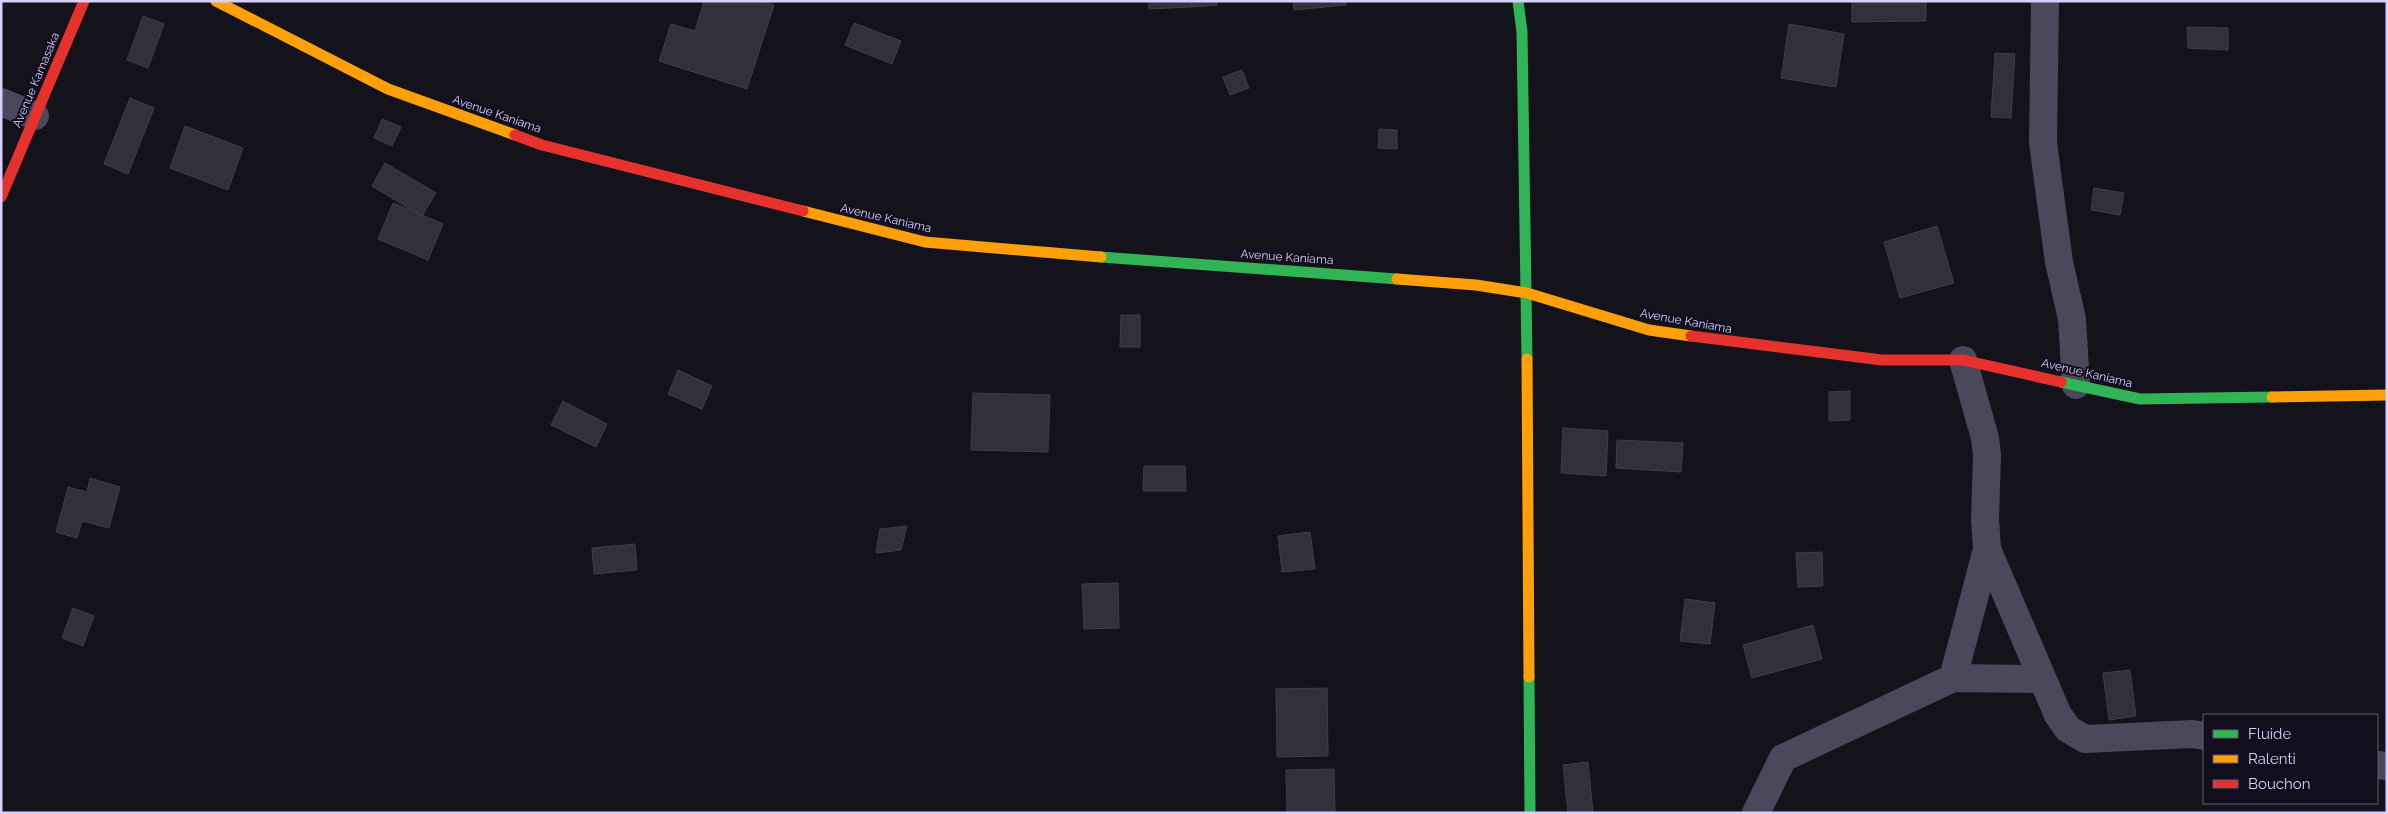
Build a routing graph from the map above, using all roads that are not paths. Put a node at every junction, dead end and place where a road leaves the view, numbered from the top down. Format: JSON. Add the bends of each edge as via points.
{"nodes":[{"id":1,"x":84,"y":1,"type":"edge"},
{"id":2,"x":216,"y":1,"type":"edge"},
{"id":3,"x":1518,"y":1,"type":"edge"},
{"id":4,"x":2045,"y":1,"type":"edge"},
{"id":5,"x":1,"y":102,"type":"edge"},
{"id":6,"x":36,"y":116,"type":"junction"},
{"id":7,"x":1,"y":197,"type":"edge"},
{"id":8,"x":1528,"y":293,"type":"junction"},
{"id":9,"x":1963,"y":360,"type":"junction"},
{"id":10,"x":2076,"y":385,"type":"junction"},
{"id":11,"x":2387,"y":395,"type":"edge"},
{"id":12,"x":1988,"y":549,"type":"junction"},
{"id":13,"x":1954,"y":678,"type":"junction"},
{"id":14,"x":2042,"y":679,"type":"junction"},
{"id":15,"x":2203,"y":736,"type":"edge"},
{"id":16,"x":1530,"y":813,"type":"edge"},
{"id":17,"x":1756,"y":813,"type":"edge"}],
"edges":[{"from":1,"to":6,"type":"street","name":"Avenue Kamasaka"},
{"from":2,"to":8,"type":"street","name":"Avenue Kaniama","via":[[388,89],[533,142],[925,242],[1415,280]]},
{"from":3,"to":8,"type":"street","via":[[1522,32]]},
{"from":4,"to":10,"type":"street","via":[[2043,143],[2059,262],[2072,319]]},
{"from":5,"to":6,"type":"street"},
{"from":6,"to":7,"type":"street","name":"Avenue Kamasaka"},
{"from":8,"to":9,"type":"street","name":"Avenue Kaniama","via":[[1649,330],[1882,360]]},
{"from":8,"to":16,"type":"street"},
{"from":9,"to":10,"type":"street","name":"Avenue Kaniama"},
{"from":9,"to":12,"type":"street","via":[[1985,438]]},
{"from":10,"to":11,"type":"street","name":"Avenue Kaniama","via":[[2140,399]]},
{"from":12,"to":13,"type":"street"},
{"from":12,"to":14,"type":"street"},
{"from":13,"to":14,"type":"street"},
{"from":13,"to":17,"type":"street","via":[[1783,758]]},
{"from":14,"to":15,"type":"street","via":[[2063,722],[2085,739]]}]}
